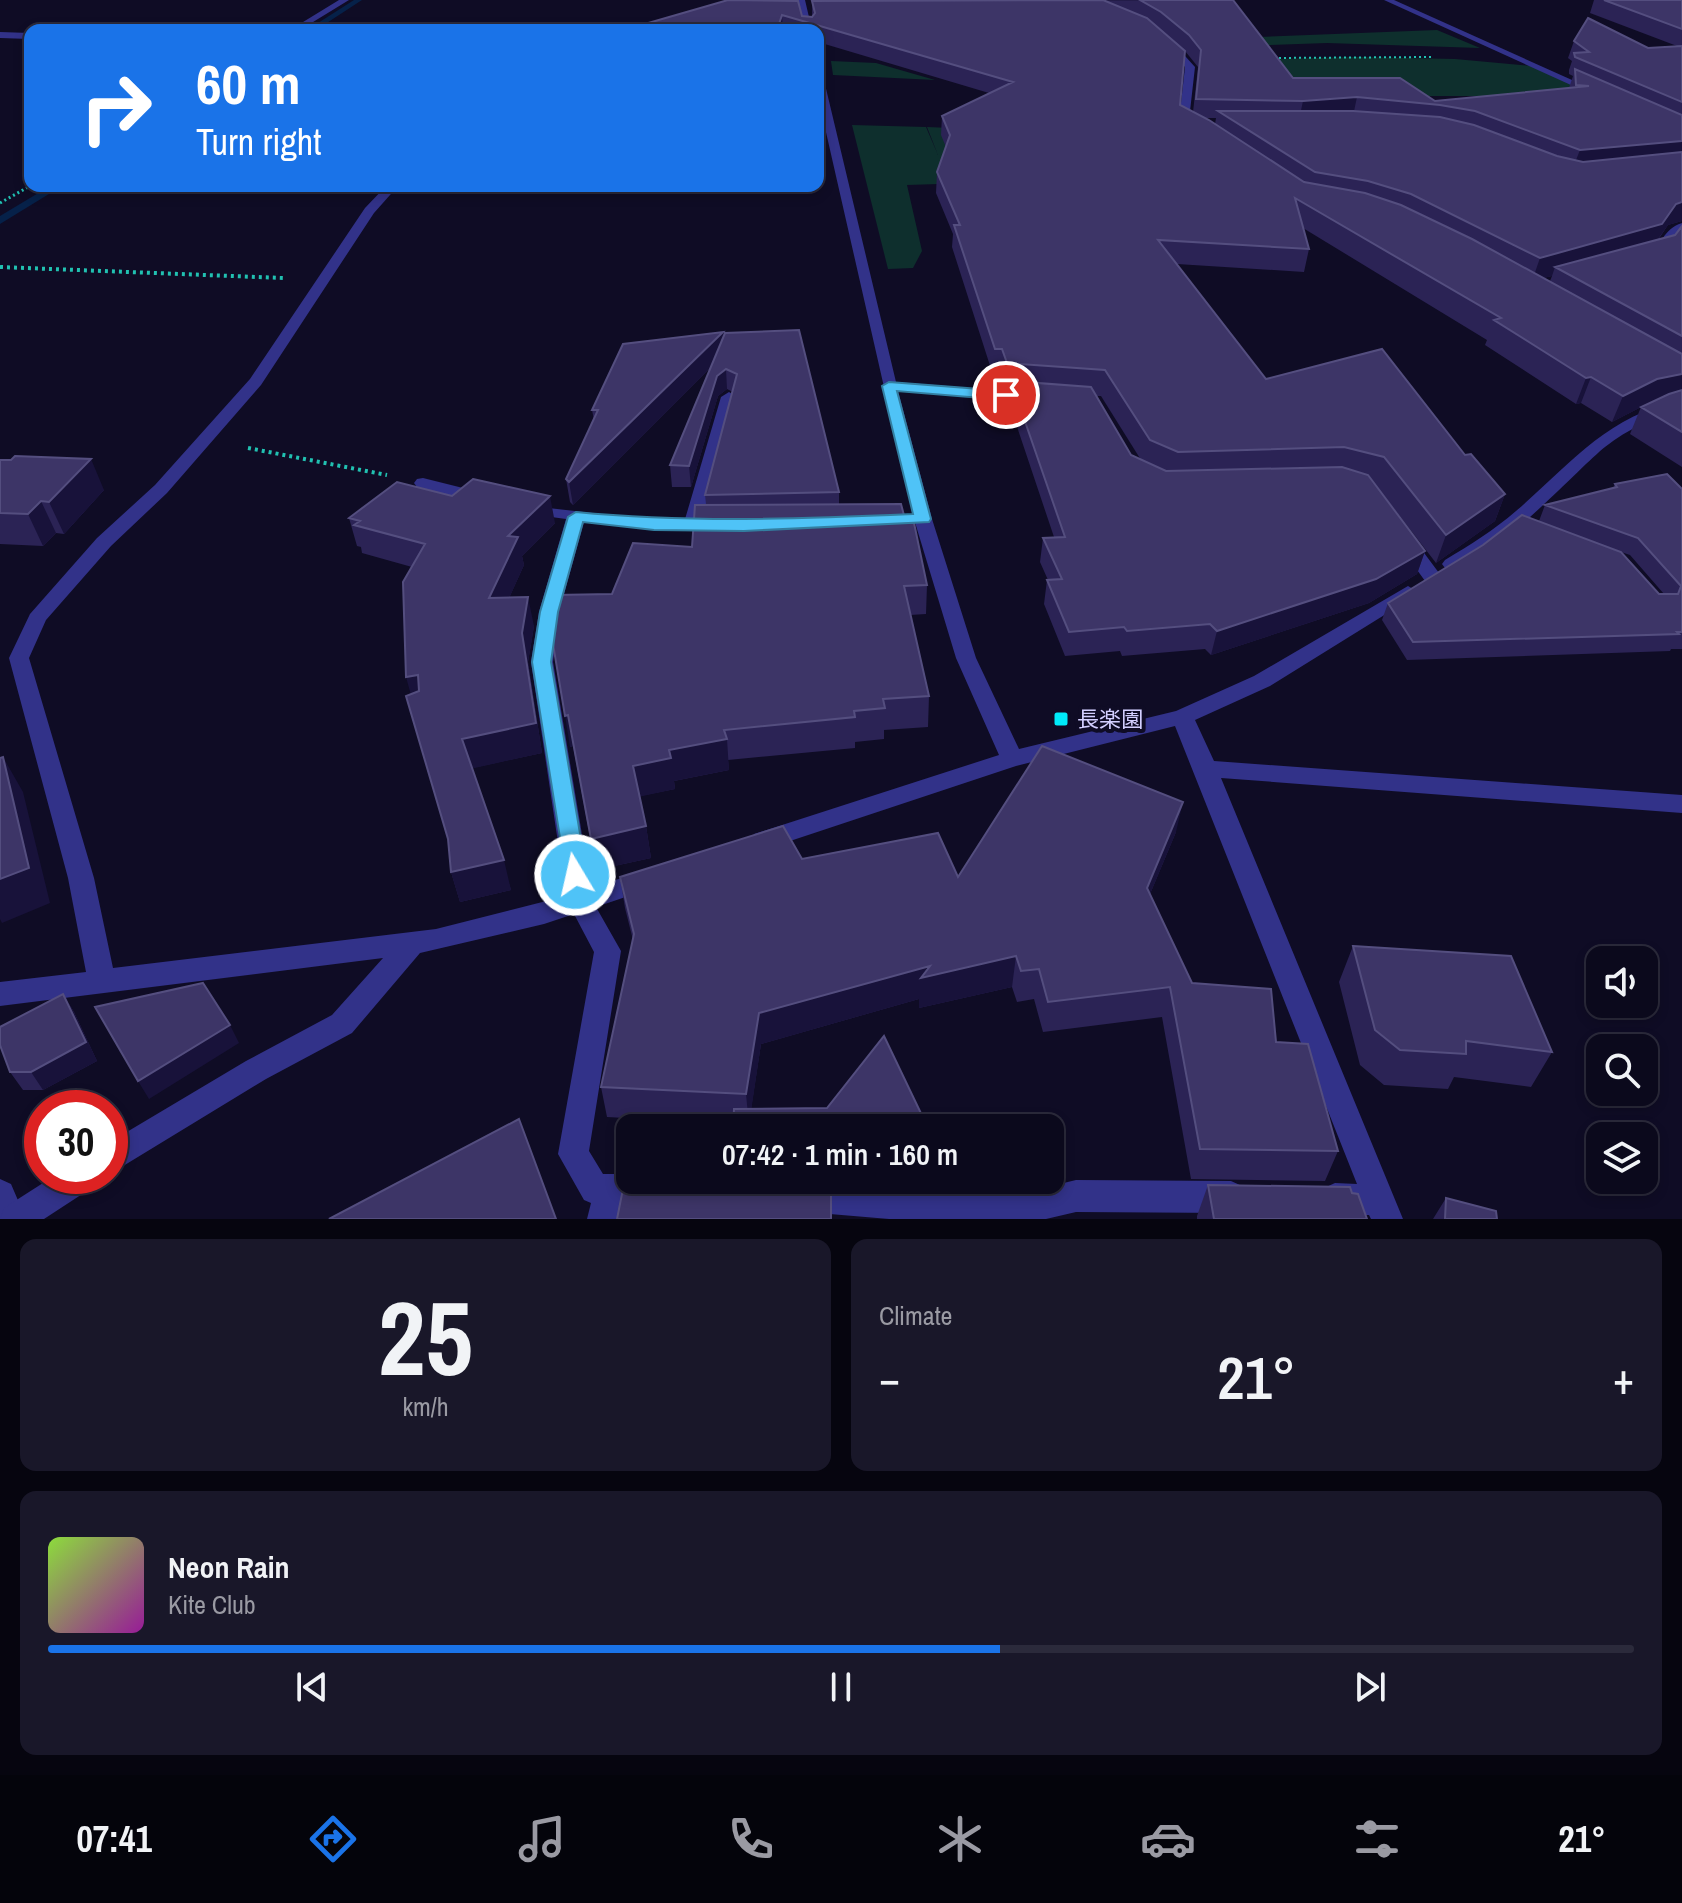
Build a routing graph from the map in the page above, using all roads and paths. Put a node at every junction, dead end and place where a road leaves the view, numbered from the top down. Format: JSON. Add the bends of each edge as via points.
{"nodes":[{"id":1,"x":345,"y":0,"type":"edge"},
{"id":2,"x":801,"y":0,"type":"edge"},
{"id":3,"x":1388,"y":0,"type":"edge"},
{"id":4,"x":304,"y":24,"type":"edge"},
{"id":5,"x":807,"y":24,"type":"edge"},
{"id":6,"x":1159,"y":33,"type":"edge"},
{"id":7,"x":0,"y":35,"type":"edge"},
{"id":8,"x":24,"y":36,"type":"edge"},
{"id":9,"x":1437,"y":57,"type":"dead end"},
{"id":10,"x":1275,"y":58,"type":"edge"},
{"id":11,"x":1608,"y":99,"type":"edge"},
{"id":12,"x":824,"y":102,"type":"edge"},
{"id":13,"x":1207,"y":129,"type":"edge"},
{"id":14,"x":24,"y":189,"type":"edge"},
{"id":15,"x":386,"y":192,"type":"edge"},
{"id":16,"x":0,"y":203,"type":"edge"},
{"id":17,"x":1682,"y":227,"type":"edge"},
{"id":18,"x":1631,"y":261,"type":"edge"},
{"id":19,"x":0,"y":267,"type":"edge"},
{"id":20,"x":324,"y":279,"type":"junction"},
{"id":21,"x":889,"y":386,"type":"junction"},
{"id":22,"x":729,"y":397,"type":"edge"},
{"id":23,"x":1047,"y":398,"type":"edge"},
{"id":24,"x":1682,"y":404,"type":"edge"},
{"id":25,"x":204,"y":440,"type":"junction"},
{"id":26,"x":423,"y":483,"type":"joint"},
{"id":27,"x":576,"y":517,"type":"junction"},
{"id":28,"x":1513,"y":521,"type":"junction"},
{"id":29,"x":692,"y":526,"type":"junction"},
{"id":30,"x":744,"y":526,"type":"edge"},
{"id":31,"x":1396,"y":528,"type":"edge"},
{"id":32,"x":1540,"y":531,"type":"edge"},
{"id":33,"x":1432,"y":577,"type":"junction"},
{"id":34,"x":1182,"y":717,"type":"junction"},
{"id":35,"x":1012,"y":759,"type":"junction"},
{"id":36,"x":1206,"y":769,"type":"junction"},
{"id":37,"x":1682,"y":804,"type":"edge"},
{"id":38,"x":740,"y":849,"type":"edge"},
{"id":39,"x":667,"y":873,"type":"edge"},
{"id":40,"x":580,"y":902,"type":"junction"},
{"id":41,"x":412,"y":943,"type":"junction"},
{"id":42,"x":102,"y":982,"type":"junction"},
{"id":43,"x":0,"y":994,"type":"edge"},
{"id":44,"x":128,"y":1148,"type":"edge"},
{"id":45,"x":53,"y":1194,"type":"edge"},
{"id":46,"x":655,"y":1194,"type":"edge"},
{"id":47,"x":0,"y":1195,"type":"edge"},
{"id":48,"x":775,"y":1195,"type":"edge"},
{"id":49,"x":1255,"y":1198,"type":"edge"},
{"id":50,"x":1302,"y":1198,"type":"edge"},
{"id":51,"x":606,"y":1204,"type":"edge"},
{"id":52,"x":850,"y":1208,"type":"edge"},
{"id":53,"x":1383,"y":1209,"type":"edge"},
{"id":54,"x":12,"y":1219,"type":"edge"}],
"edges":[{"from":1,"to":4,"type":"street"},
{"from":2,"to":5,"type":"street"},
{"from":3,"to":11,"type":"street"},
{"from":6,"to":13,"type":"street","via":[[1190,67],[1184,121]]},
{"from":7,"to":8,"type":"street"},
{"from":9,"to":10,"type":"path"},
{"from":12,"to":21,"type":"street"},
{"from":14,"to":16,"type":"path"},
{"from":15,"to":20,"type":"street"},
{"from":17,"to":18,"type":"street","via":[[1674,230],[1660,252]]},
{"from":19,"to":20,"type":"path"},
{"from":20,"to":25,"type":"street","via":[[256,382]]},
{"from":21,"to":23,"type":"street"},
{"from":21,"to":35,"type":"street","via":[[915,519],[966,658]]},
{"from":22,"to":29,"type":"street"},
{"from":24,"to":28,"type":"street","via":[[1652,411],[1613,431]]},
{"from":25,"to":26,"type":"path"},
{"from":25,"to":42,"type":"street","via":[[37,618],[19,658],[81,878]]},
{"from":26,"to":27,"type":"street"},
{"from":27,"to":29,"type":"street"},
{"from":27,"to":40,"type":"street","via":[[549,612],[542,662]]},
{"from":28,"to":32,"type":"street"},
{"from":28,"to":33,"type":"street"},
{"from":29,"to":30,"type":"street"},
{"from":31,"to":33,"type":"street"},
{"from":33,"to":34,"type":"street","via":[[1262,681]]},
{"from":34,"to":35,"type":"street"},
{"from":34,"to":36,"type":"street"},
{"from":35,"to":38,"type":"street"},
{"from":36,"to":37,"type":"street"},
{"from":36,"to":53,"type":"street"},
{"from":39,"to":40,"type":"street"},
{"from":40,"to":41,"type":"street"},
{"from":40,"to":51,"type":"street","via":[[608,951],[573,1154]]},
{"from":41,"to":42,"type":"street"},
{"from":41,"to":44,"type":"street","via":[[342,1024]]},
{"from":42,"to":43,"type":"street"},
{"from":45,"to":54,"type":"street"},
{"from":46,"to":51,"type":"street"},
{"from":47,"to":54,"type":"street"},
{"from":48,"to":52,"type":"street"},
{"from":49,"to":52,"type":"street","via":[[1076,1196],[987,1212]]},
{"from":50,"to":53,"type":"street"}]}
